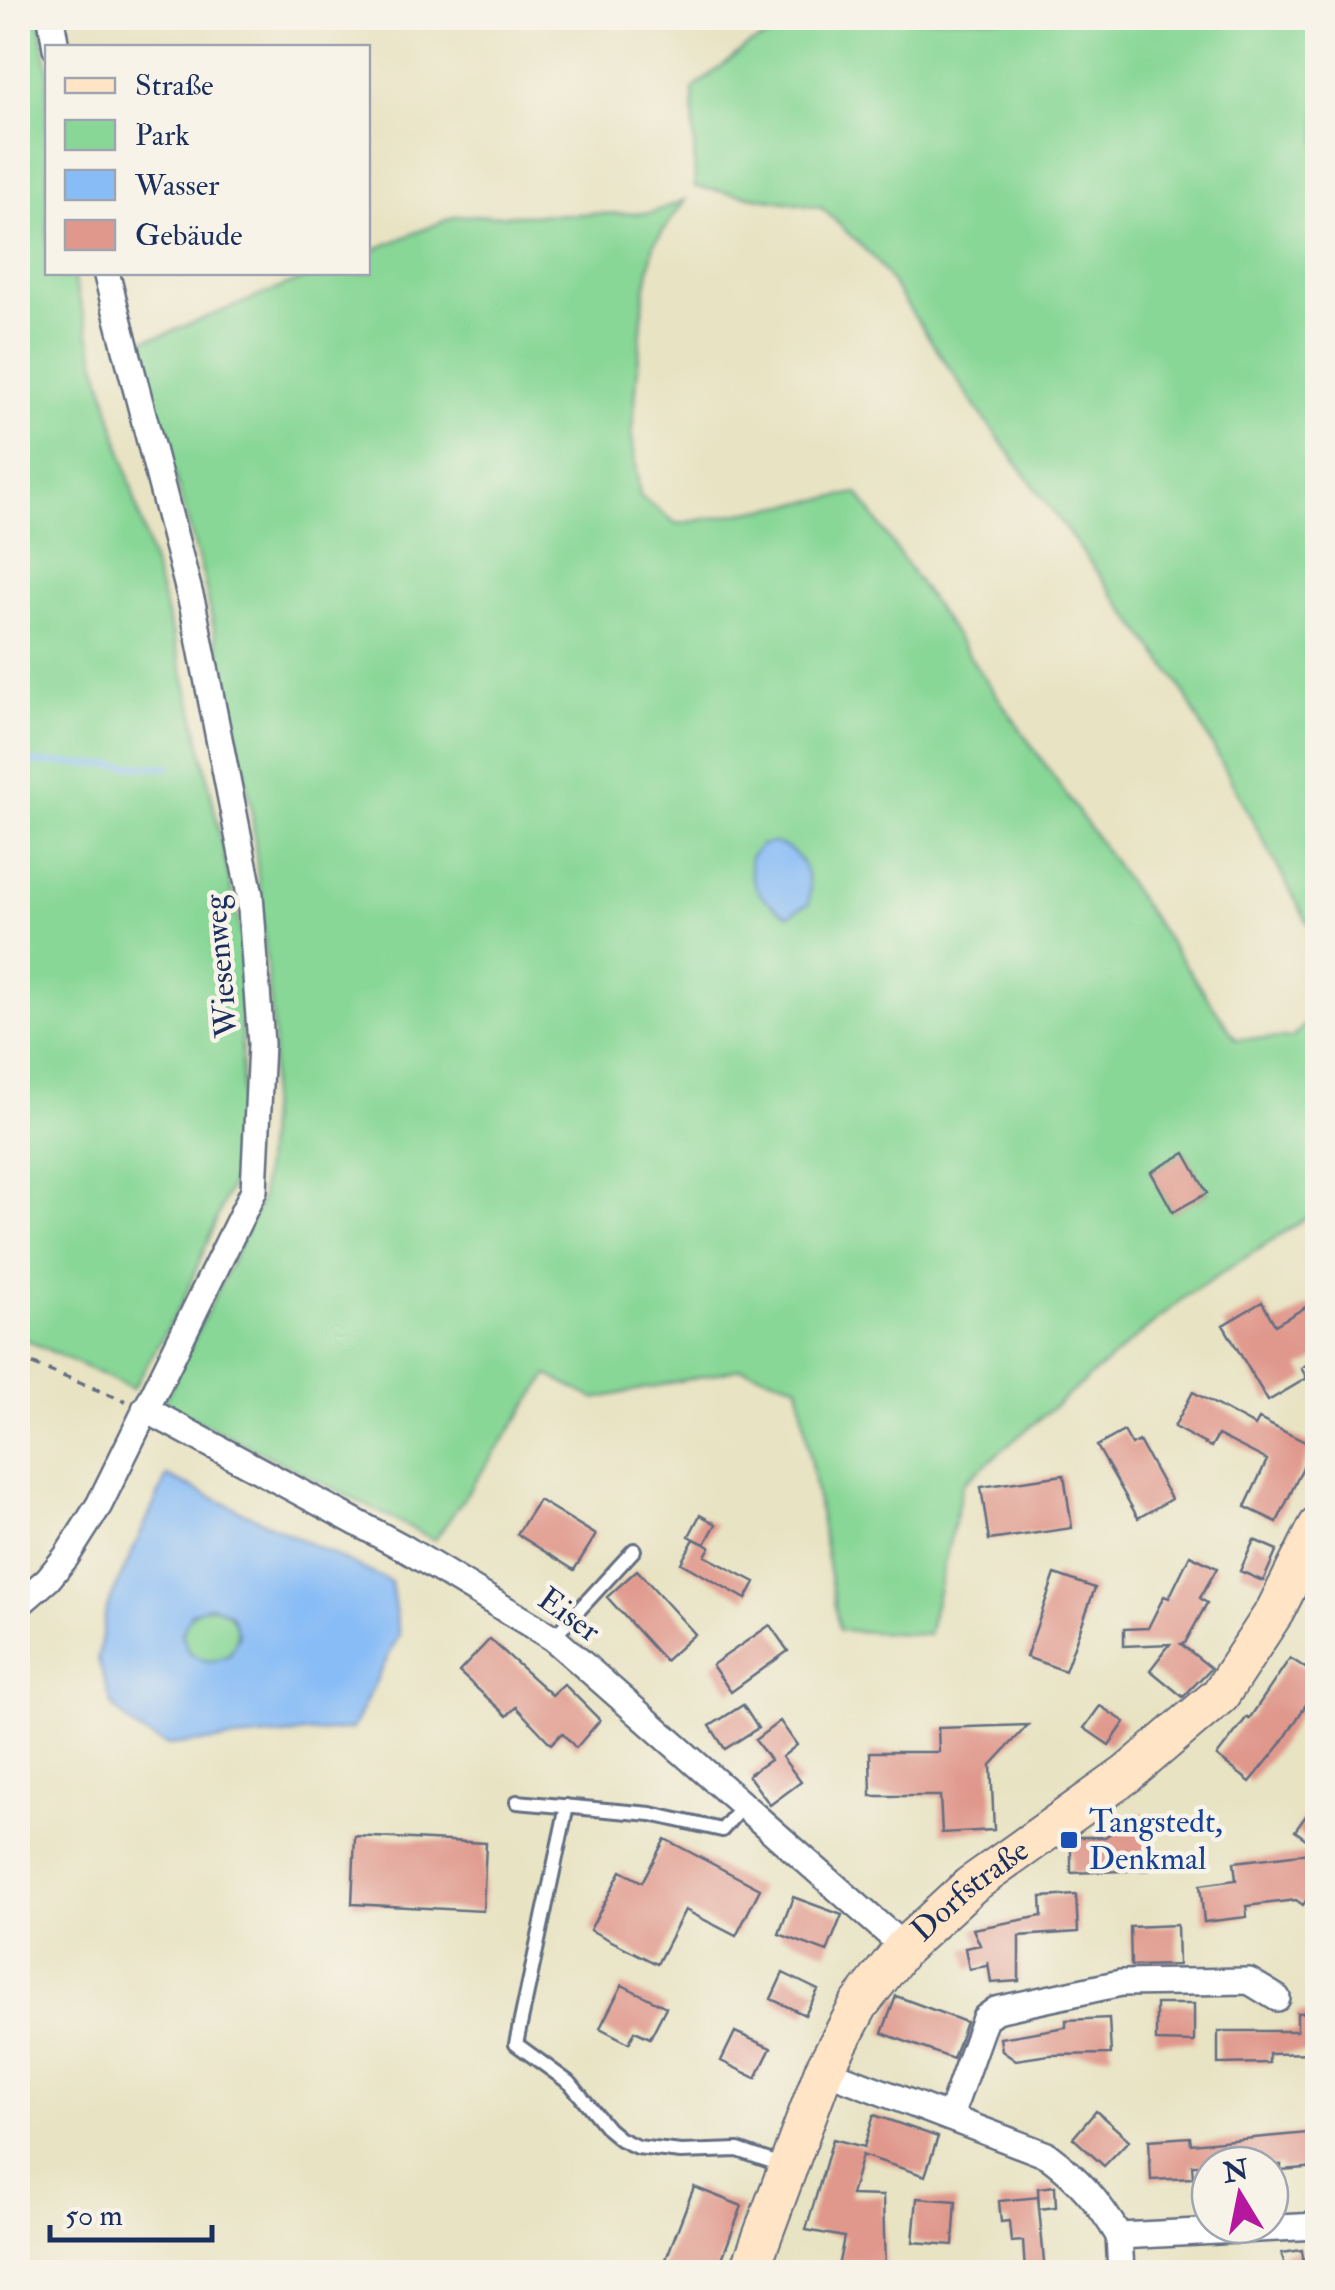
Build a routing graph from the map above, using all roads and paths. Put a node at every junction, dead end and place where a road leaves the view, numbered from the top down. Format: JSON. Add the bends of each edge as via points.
{"nodes":[{"id":1,"x":52,"y":18,"type":"edge"},
{"id":2,"x":56,"y":45,"type":"edge"},
{"id":3,"x":107,"y":275,"type":"edge"},
{"id":4,"x":18,"y":1358,"type":"edge"},
{"id":5,"x":144,"y":1408,"type":"junction"},
{"id":6,"x":1318,"y":1526,"type":"edge"},
{"id":7,"x":634,"y":1550,"type":"dead end"},
{"id":8,"x":18,"y":1604,"type":"edge"},
{"id":9,"x":553,"y":1638,"type":"junction"},
{"id":10,"x":517,"y":1802,"type":"dead end"},
{"id":11,"x":743,"y":1805,"type":"junction"},
{"id":12,"x":567,"y":1806,"type":"junction"},
{"id":13,"x":904,"y":1947,"type":"junction"},
{"id":14,"x":1276,"y":1998,"type":"dead end"},
{"id":15,"x":824,"y":2070,"type":"junction"},
{"id":16,"x":950,"y":2116,"type":"junction"},
{"id":17,"x":789,"y":2168,"type":"junction"},
{"id":18,"x":1318,"y":2226,"type":"edge"},
{"id":19,"x":1119,"y":2236,"type":"junction"},
{"id":20,"x":749,"y":2272,"type":"edge"},
{"id":21,"x":1121,"y":2272,"type":"edge"}],
"edges":[{"from":1,"to":2,"type":"street"},
{"from":3,"to":5,"type":"street","name":"Wiesenweg","via":[[193,607],[250,895],[261,1044],[254,1190]]},
{"from":4,"to":5,"type":"path"},
{"from":5,"to":8,"type":"street","name":"Wiesenweg","via":[[66,1557]]},
{"from":5,"to":9,"type":"street","name":"Eiser","via":[[404,1548]]},
{"from":6,"to":13,"type":"main road","name":"Dorfstraße","via":[[1275,1611],[1220,1695],[1127,1774],[971,1885]]},
{"from":7,"to":9,"type":"lane"},
{"from":9,"to":11,"type":"street","name":"Eiser"},
{"from":10,"to":12,"type":"lane"},
{"from":11,"to":12,"type":"lane","via":[[722,1830]]},
{"from":11,"to":13,"type":"street","name":"Eiser"},
{"from":12,"to":17,"type":"lane","via":[[516,2044],[572,2084],[608,2129],[637,2148],[738,2150]]},
{"from":13,"to":15,"type":"main road","name":"Dorfstraße","via":[[859,2005]]},
{"from":14,"to":16,"type":"street","via":[[1249,1981],[1122,1983],[996,2010],[986,2018]]},
{"from":15,"to":16,"type":"street"},
{"from":15,"to":17,"type":"main road","name":"Dorfstraße"},
{"from":16,"to":19,"type":"street","via":[[1047,2154],[1097,2200]]},
{"from":17,"to":20,"type":"main road","name":"Dorfstraße"},
{"from":18,"to":19,"type":"street"},
{"from":19,"to":21,"type":"street"}]}
